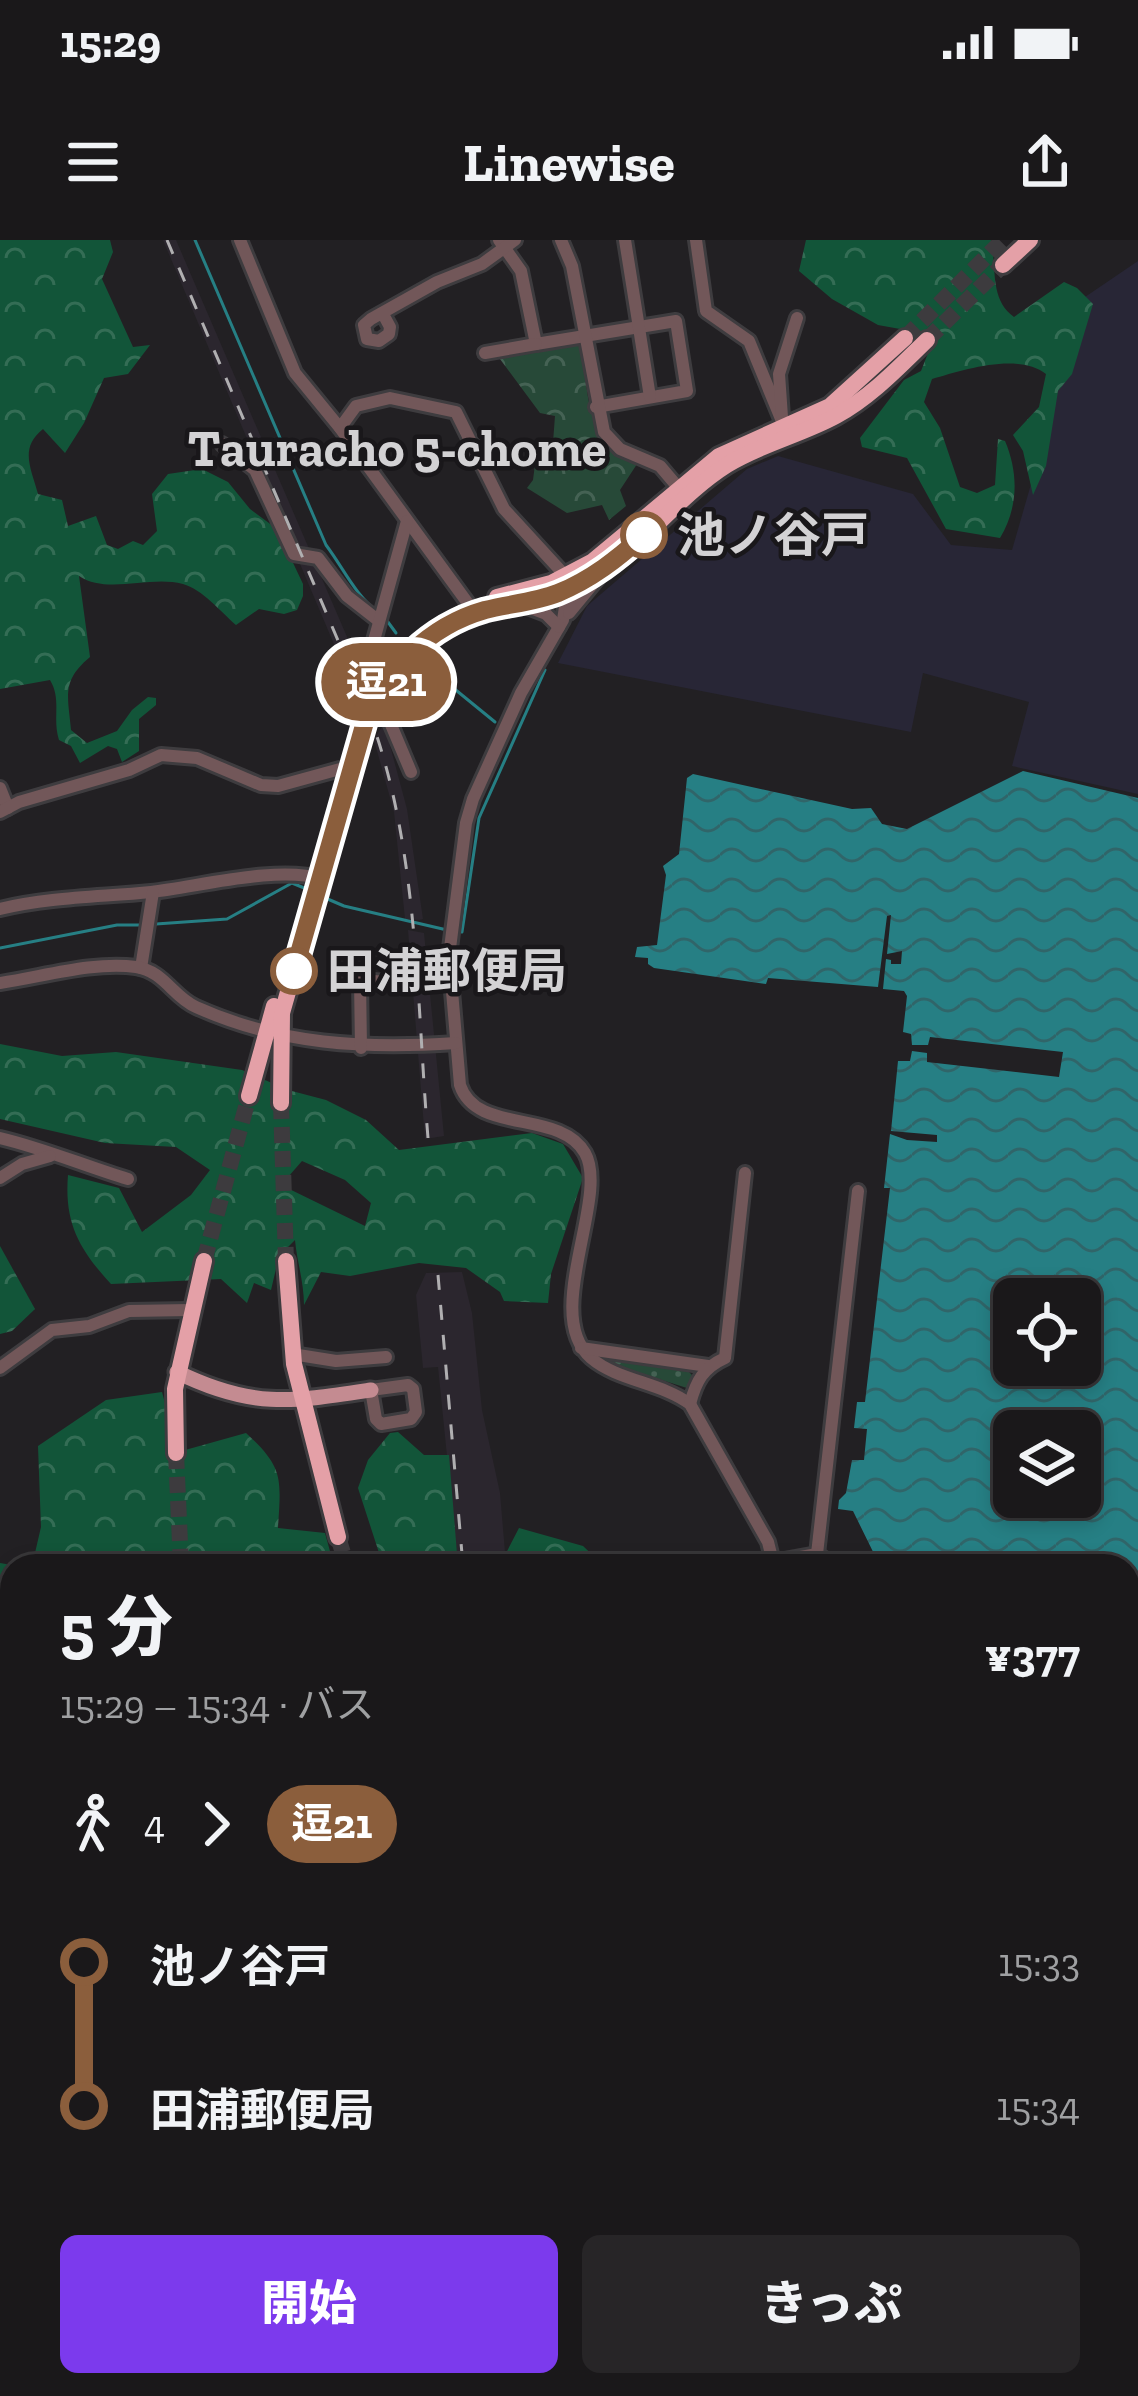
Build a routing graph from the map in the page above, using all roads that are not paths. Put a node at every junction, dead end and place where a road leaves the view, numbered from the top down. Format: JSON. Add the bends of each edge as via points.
{"nodes":[{"id":1,"x":240,"y":240,"type":"edge"},
{"id":2,"x":561,"y":240,"type":"edge"},
{"id":3,"x":625,"y":240,"type":"edge"},
{"id":4,"x":696,"y":240,"type":"edge"},
{"id":5,"x":1030,"y":240,"type":"edge"},
{"id":6,"x":507,"y":242,"type":"edge"},
{"id":7,"x":1003,"y":265,"type":"tunnel mouth"},
{"id":8,"x":383,"y":314,"type":"dead end"},
{"id":9,"x":797,"y":318,"type":"dead end"},
{"id":10,"x":639,"y":328,"type":"junction"},
{"id":11,"x":585,"y":335,"type":"junction"},
{"id":12,"x":905,"y":338,"type":"tunnel mouth"},
{"id":13,"x":927,"y":340,"type":"tunnel mouth"},
{"id":14,"x":536,"y":344,"type":"junction"},
{"id":15,"x":485,"y":353,"type":"dead end"},
{"id":16,"x":882,"y":372,"type":"junction"},
{"id":17,"x":650,"y":397,"type":"junction"},
{"id":18,"x":596,"y":407,"type":"junction"},
{"id":19,"x":340,"y":428,"type":"junction"},
{"id":20,"x":785,"y":428,"type":"junction"},
{"id":21,"x":222,"y":445,"type":"dead end"},
{"id":22,"x":683,"y":493,"type":"junction"},
{"id":23,"x":407,"y":520,"type":"junction"},
{"id":24,"x":616,"y":560,"type":"junction"},
{"id":25,"x":567,"y":582,"type":"junction"},
{"id":26,"x":519,"y":603,"type":"junction"},
{"id":27,"x":472,"y":609,"type":"junction"},
{"id":28,"x":379,"y":621,"type":"junction"},
{"id":29,"x":561,"y":623,"type":"junction"},
{"id":30,"x":375,"y":688,"type":"junction"},
{"id":31,"x":340,"y":769,"type":"junction"},
{"id":32,"x":411,"y":772,"type":"dead end"},
{"id":33,"x":0,"y":788,"type":"edge"},
{"id":34,"x":4,"y":810,"type":"edge"},
{"id":35,"x":313,"y":885,"type":"junction"},
{"id":36,"x":152,"y":892,"type":"junction"},
{"id":37,"x":0,"y":909,"type":"edge"},
{"id":38,"x":141,"y":968,"type":"junction"},
{"id":39,"x":386,"y":982,"type":"dead end"},
{"id":40,"x":0,"y":983,"type":"edge"},
{"id":41,"x":273,"y":1034,"type":"junction"},
{"id":42,"x":456,"y":1043,"type":"junction"},
{"id":43,"x":361,"y":1048,"type":"junction"},
{"id":44,"x":249,"y":1096,"type":"tunnel mouth"},
{"id":45,"x":281,"y":1103,"type":"tunnel mouth"},
{"id":46,"x":0,"y":1138,"type":"edge"},
{"id":47,"x":50,"y":1156,"type":"junction"},
{"id":48,"x":3,"y":1173,"type":"edge"},
{"id":49,"x":745,"y":1173,"type":"dead end"},
{"id":50,"x":128,"y":1179,"type":"dead end"},
{"id":51,"x":858,"y":1192,"type":"dead end"},
{"id":52,"x":204,"y":1261,"type":"tunnel mouth"},
{"id":53,"x":286,"y":1261,"type":"tunnel mouth"},
{"id":54,"x":190,"y":1310,"type":"junction"},
{"id":55,"x":581,"y":1348,"type":"junction"},
{"id":56,"x":292,"y":1354,"type":"junction"},
{"id":57,"x":708,"y":1366,"type":"junction"},
{"id":58,"x":0,"y":1368,"type":"edge"},
{"id":59,"x":177,"y":1372,"type":"junction"},
{"id":60,"x":371,"y":1390,"type":"joint"},
{"id":61,"x":302,"y":1400,"type":"junction"},
{"id":62,"x":690,"y":1404,"type":"junction"},
{"id":63,"x":176,"y":1453,"type":"tunnel mouth"},
{"id":64,"x":338,"y":1537,"type":"tunnel mouth"},
{"id":65,"x":771,"y":1554,"type":"edge"},
{"id":66,"x":817,"y":1554,"type":"edge"}],
"edges":[{"from":1,"to":19,"type":"street","via":[[296,373]]},
{"from":2,"to":11,"type":"street"},
{"from":3,"to":10,"type":"street"},
{"from":4,"to":20,"type":"street","via":[[706,310],[749,341]]},
{"from":5,"to":7,"type":"highway"},
{"from":6,"to":8,"type":"street","via":[[482,264]]},
{"from":6,"to":14,"type":"street"},
{"from":9,"to":20,"type":"street","via":[[779,374]]},
{"from":10,"to":11,"type":"street"},
{"from":10,"to":17,"type":"street"},
{"from":10,"to":17,"type":"street","via":[[676,321],[687,391]]},
{"from":11,"to":14,"type":"street"},
{"from":11,"to":18,"type":"street"},
{"from":12,"to":16,"type":"highway"},
{"from":13,"to":16,"type":"highway"},
{"from":14,"to":15,"type":"street"},
{"from":16,"to":20,"type":"highway"},
{"from":17,"to":18,"type":"street"},
{"from":18,"to":22,"type":"street","via":[[610,441],[660,466]]},
{"from":19,"to":23,"type":"street"},
{"from":19,"to":25,"type":"street","via":[[356,406],[390,398],[456,412],[504,509]]},
{"from":20,"to":22,"type":"highway","via":[[719,456]]},
{"from":21,"to":28,"type":"street","via":[[255,470],[294,554],[318,558],[346,596]]},
{"from":22,"to":24,"type":"highway"},
{"from":22,"to":25,"type":"highway"},
{"from":23,"to":27,"type":"street"},
{"from":23,"to":28,"type":"street"},
{"from":24,"to":25,"type":"highway"},
{"from":24,"to":29,"type":"street"},
{"from":25,"to":26,"type":"highway"},
{"from":25,"to":27,"type":"highway"},
{"from":25,"to":29,"type":"street"},
{"from":26,"to":27,"type":"highway"},
{"from":26,"to":29,"type":"street"},
{"from":27,"to":30,"type":"highway","via":[[424,628]]},
{"from":28,"to":30,"type":"street","via":[[370,655]]},
{"from":29,"to":42,"type":"street","via":[[521,693],[466,824],[449,956]]},
{"from":30,"to":31,"type":"highway","via":[[354,719]]},
{"from":30,"to":32,"type":"street"},
{"from":30,"to":35,"type":"highway"},
{"from":31,"to":34,"type":"street","via":[[261,785],[197,758],[161,754]]},
{"from":31,"to":35,"type":"highway"},
{"from":33,"to":34,"type":"street"},
{"from":35,"to":36,"type":"street","via":[[288,873]]},
{"from":35,"to":41,"type":"highway"},
{"from":36,"to":37,"type":"street"},
{"from":36,"to":38,"type":"street"},
{"from":38,"to":40,"type":"street"},
{"from":38,"to":41,"type":"street","via":[[190,1005]]},
{"from":39,"to":43,"type":"street","via":[[360,980]]},
{"from":41,"to":43,"type":"street"},
{"from":41,"to":44,"type":"highway"},
{"from":41,"to":45,"type":"highway"},
{"from":42,"to":43,"type":"street"},
{"from":42,"to":55,"type":"street","via":[[469,1101],[560,1133],[587,1158],[571,1315]]},
{"from":46,"to":47,"type":"street"},
{"from":47,"to":48,"type":"street"},
{"from":47,"to":50,"type":"street"},
{"from":49,"to":57,"type":"street","via":[[725,1358]]},
{"from":51,"to":66,"type":"street"},
{"from":52,"to":54,"type":"highway"},
{"from":53,"to":56,"type":"highway"},
{"from":54,"to":58,"type":"street","via":[[127,1312],[52,1330]]},
{"from":54,"to":59,"type":"highway"},
{"from":55,"to":57,"type":"street"},
{"from":55,"to":62,"type":"street"},
{"from":56,"to":60,"type":"street","via":[[378,1358]]},
{"from":56,"to":61,"type":"highway"},
{"from":57,"to":62,"type":"street"},
{"from":59,"to":61,"type":"main road","via":[[252,1400]]},
{"from":59,"to":63,"type":"highway"},
{"from":60,"to":61,"type":"main road"},
{"from":61,"to":64,"type":"highway"},
{"from":62,"to":65,"type":"street"}]}
